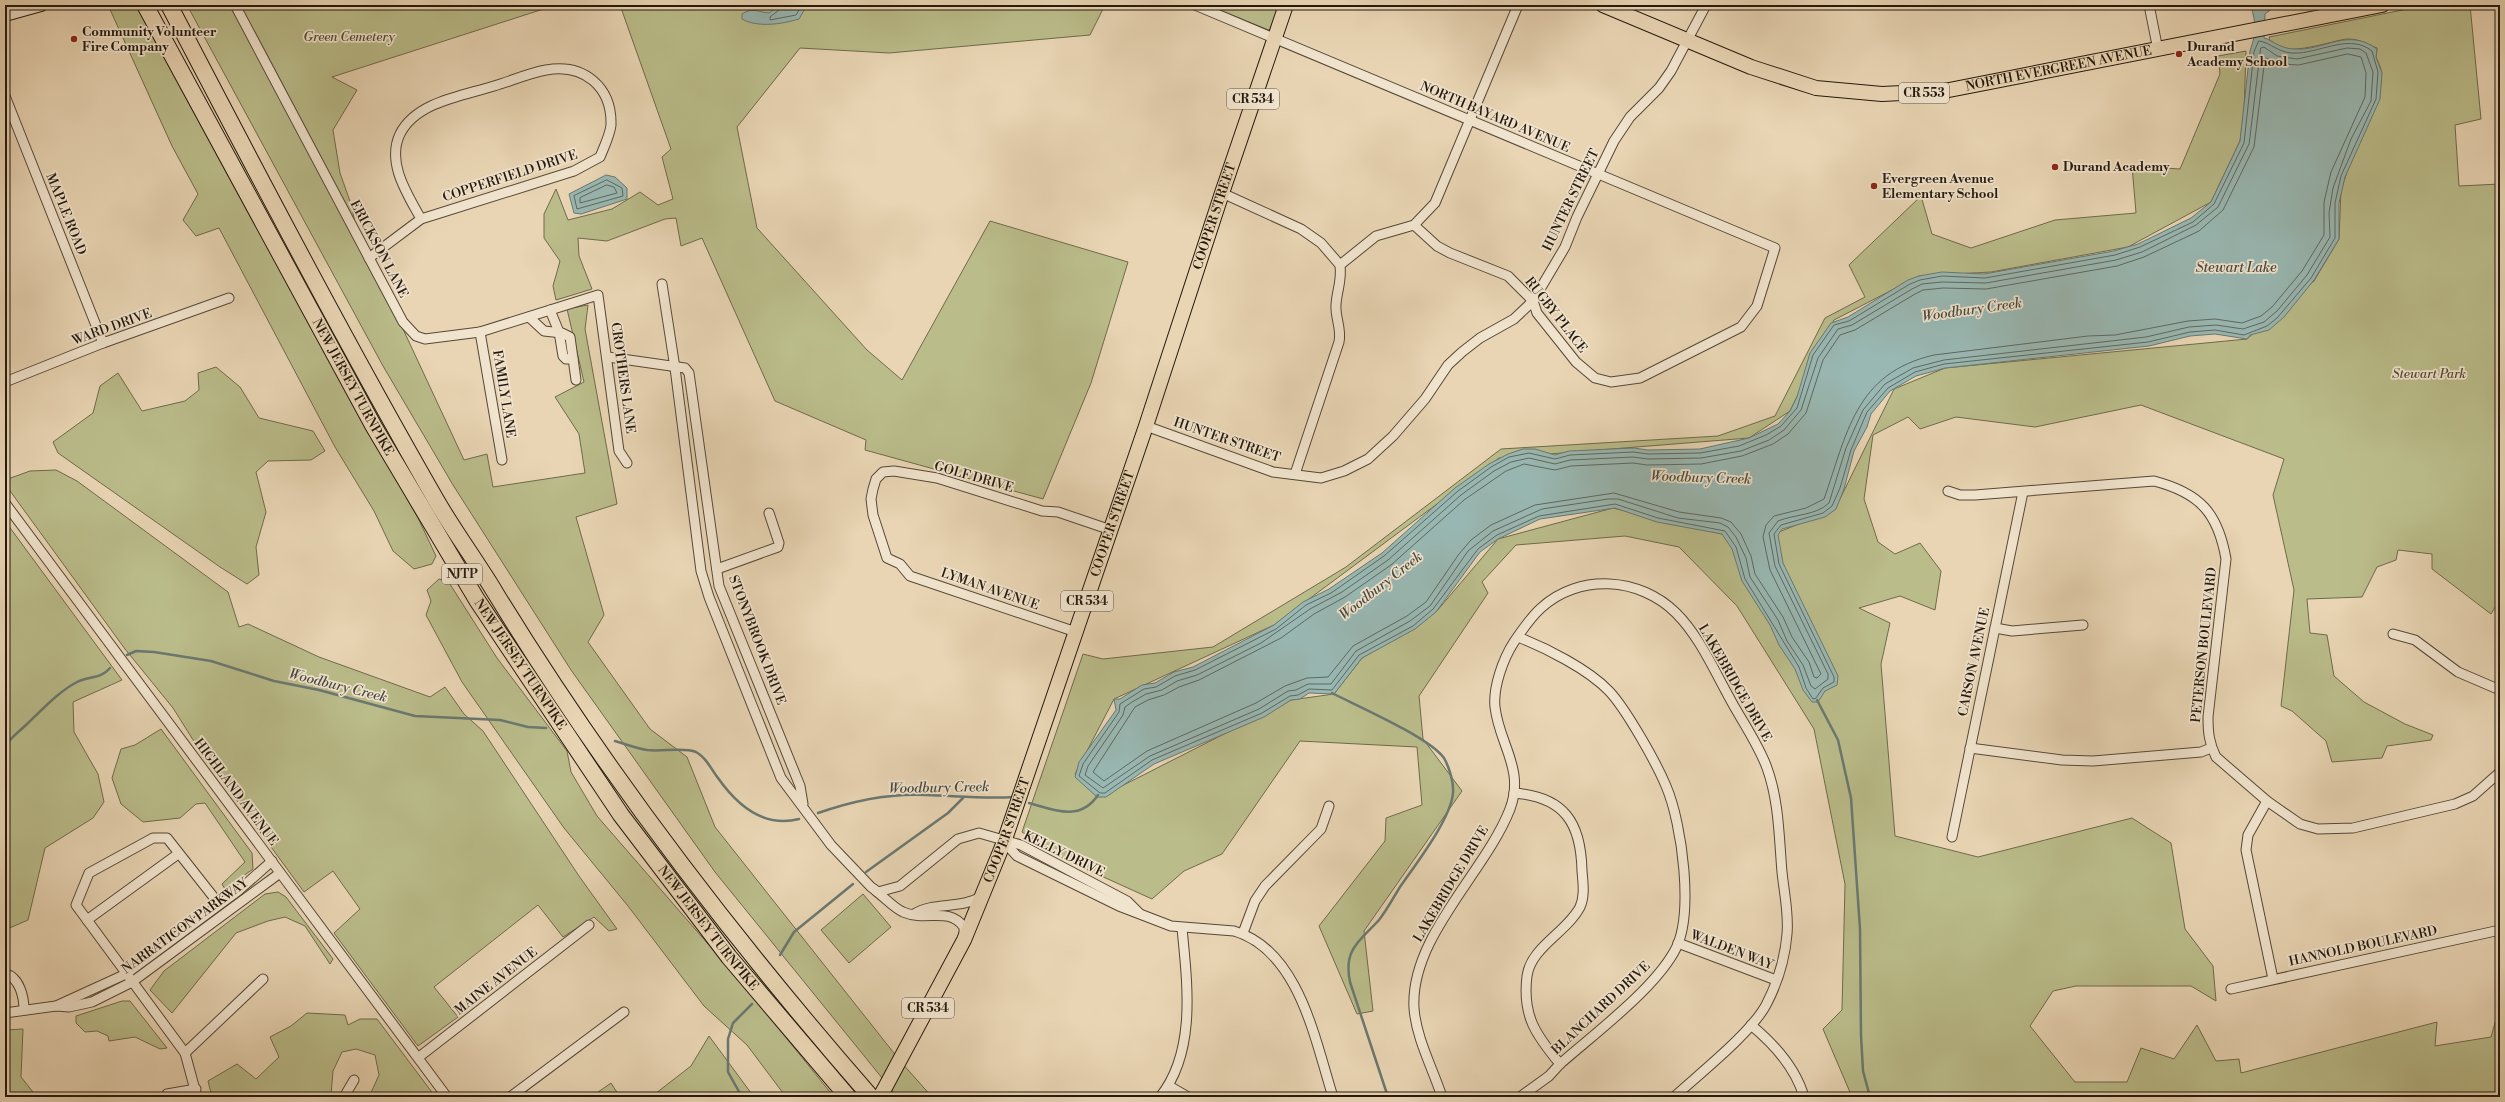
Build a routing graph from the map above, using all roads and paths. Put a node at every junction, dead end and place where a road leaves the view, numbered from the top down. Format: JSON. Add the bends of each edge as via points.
{"nodes":[{"id":1,"x":41,"y":5,"type":"edge"},
{"id":2,"x":145,"y":5,"type":"edge"},
{"id":3,"x":169,"y":5,"type":"edge"},
{"id":4,"x":235,"y":5,"type":"edge"},
{"id":5,"x":1194,"y":5,"type":"edge"},
{"id":6,"x":1286,"y":5,"type":"edge"},
{"id":7,"x":1518,"y":5,"type":"edge"},
{"id":8,"x":1603,"y":5,"type":"edge"},
{"id":9,"x":1706,"y":5,"type":"edge"},
{"id":10,"x":2149,"y":5,"type":"edge"},
{"id":11,"x":2382,"y":5,"type":"edge"},
{"id":12,"x":5,"y":15,"type":"edge"},
{"id":13,"x":1274,"y":38,"type":"junction"},
{"id":14,"x":1688,"y":40,"type":"junction"},
{"id":15,"x":2158,"y":50,"type":"junction"},
{"id":16,"x":5,"y":96,"type":"edge"},
{"id":17,"x":1470,"y":121,"type":"junction"},
{"id":18,"x":1598,"y":174,"type":"junction"},
{"id":19,"x":1222,"y":193,"type":"junction"},
{"id":20,"x":421,"y":219,"type":"junction"},
{"id":21,"x":1414,"y":225,"type":"junction"},
{"id":22,"x":1773,"y":247,"type":"joint"},
{"id":23,"x":369,"y":258,"type":"junction"},
{"id":24,"x":1340,"y":264,"type":"junction"},
{"id":25,"x":662,"y":284,"type":"dead end"},
{"id":26,"x":598,"y":295,"type":"joint"},
{"id":27,"x":229,"y":298,"type":"dead end"},
{"id":28,"x":1533,"y":301,"type":"junction"},
{"id":29,"x":550,"y":310,"type":"junction"},
{"id":30,"x":530,"y":317,"type":"junction"},
{"id":31,"x":480,"y":332,"type":"junction"},
{"id":32,"x":559,"y":332,"type":"junction"},
{"id":33,"x":103,"y":343,"type":"junction"},
{"id":34,"x":608,"y":356,"type":"junction"},
{"id":35,"x":675,"y":368,"type":"junction"},
{"id":36,"x":576,"y":380,"type":"dead end"},
{"id":37,"x":5,"y":382,"type":"edge"},
{"id":38,"x":1146,"y":426,"type":"junction"},
{"id":39,"x":502,"y":460,"type":"dead end"},
{"id":40,"x":627,"y":463,"type":"dead end"},
{"id":41,"x":1295,"y":474,"type":"junction"},
{"id":42,"x":1948,"y":491,"type":"dead end"},
{"id":43,"x":2023,"y":492,"type":"junction"},
{"id":44,"x":5,"y":503,"type":"edge"},
{"id":45,"x":768,"y":513,"type":"dead end"},
{"id":46,"x":1111,"y":530,"type":"junction"},
{"id":47,"x":900,"y":564,"type":"joint"},
{"id":48,"x":717,"y":569,"type":"junction"},
{"id":49,"x":2083,"y":625,"type":"dead end"},
{"id":50,"x":1995,"y":628,"type":"junction"},
{"id":51,"x":1076,"y":632,"type":"junction"},
{"id":52,"x":2393,"y":634,"type":"dead end"},
{"id":53,"x":1518,"y":637,"type":"junction"},
{"id":54,"x":2500,"y":690,"type":"edge"},
{"id":55,"x":1970,"y":748,"type":"junction"},
{"id":56,"x":2211,"y":748,"type":"junction"},
{"id":57,"x":2500,"y":773,"type":"edge"},
{"id":58,"x":1514,"y":793,"type":"junction"},
{"id":59,"x":2267,"y":801,"type":"junction"},
{"id":60,"x":1330,"y":806,"type":"dead end"},
{"id":61,"x":804,"y":808,"type":"junction"},
{"id":62,"x":1952,"y":838,"type":"dead end"},
{"id":63,"x":1004,"y":842,"type":"junction"},
{"id":64,"x":178,"y":854,"type":"junction"},
{"id":65,"x":272,"y":861,"type":"junction"},
{"id":66,"x":280,"y":873,"type":"junction"},
{"id":67,"x":871,"y":887,"type":"junction"},
{"id":68,"x":983,"y":896,"type":"junction"},
{"id":69,"x":219,"y":904,"type":"junction"},
{"id":70,"x":914,"y":914,"type":"junction"},
{"id":71,"x":87,"y":920,"type":"junction"},
{"id":72,"x":589,"y":925,"type":"dead end"},
{"id":73,"x":1182,"y":928,"type":"junction"},
{"id":74,"x":2500,"y":930,"type":"edge"},
{"id":75,"x":1243,"y":933,"type":"junction"},
{"id":76,"x":964,"y":940,"type":"junction"},
{"id":77,"x":1678,"y":943,"type":"junction"},
{"id":78,"x":5,"y":974,"type":"edge"},
{"id":79,"x":126,"y":974,"type":"junction"},
{"id":80,"x":263,"y":979,"type":"dead end"},
{"id":81,"x":2273,"y":979,"type":"junction"},
{"id":82,"x":1776,"y":980,"type":"junction"},
{"id":83,"x":132,"y":982,"type":"junction"},
{"id":84,"x":2231,"y":989,"type":"dead end"},
{"id":85,"x":56,"y":1006,"type":"junction"},
{"id":86,"x":24,"y":1010,"type":"junction"},
{"id":87,"x":624,"y":1012,"type":"dead end"},
{"id":88,"x":5,"y":1013,"type":"edge"},
{"id":89,"x":1751,"y":1025,"type":"junction"},
{"id":90,"x":185,"y":1053,"type":"junction"},
{"id":91,"x":418,"y":1057,"type":"junction"},
{"id":92,"x":1560,"y":1064,"type":"junction"},
{"id":93,"x":354,"y":1080,"type":"dead end"},
{"id":94,"x":1169,"y":1086,"type":"junction"},
{"id":95,"x":196,"y":1093,"type":"edge"},
{"id":96,"x":167,"y":1094,"type":"dead end"},
{"id":97,"x":344,"y":1097,"type":"edge"},
{"id":98,"x":447,"y":1097,"type":"edge"},
{"id":99,"x":510,"y":1097,"type":"edge"},
{"id":100,"x":848,"y":1097,"type":"edge"},
{"id":101,"x":871,"y":1097,"type":"edge"},
{"id":102,"x":880,"y":1097,"type":"edge"},
{"id":103,"x":1160,"y":1097,"type":"edge"},
{"id":104,"x":1188,"y":1097,"type":"edge"},
{"id":105,"x":1333,"y":1097,"type":"edge"},
{"id":106,"x":1442,"y":1097,"type":"edge"},
{"id":107,"x":1520,"y":1097,"type":"edge"},
{"id":108,"x":1674,"y":1097,"type":"edge"},
{"id":109,"x":1804,"y":1097,"type":"edge"}],
"edges":[{"from":1,"to":12,"type":"street"},
{"from":2,"to":100,"type":"highway","name":"NEW JERSEY TURNPIKE","number":"NJTP","via":[[374,427],[477,600],[621,815],[729,957]]},
{"from":3,"to":101,"type":"highway","name":"NEW JERSEY TURNPIKE","number":"NJTP","via":[[395,428],[437,501],[530,649],[610,767],[698,886]]},
{"from":4,"to":23,"type":"street","name":"ERICKSON LANE"},
{"from":5,"to":13,"type":"street","name":"NORTH BAYARD AVENUE"},
{"from":6,"to":13,"type":"main road","name":"COOPER STREET","number":"CR 534"},
{"from":7,"to":17,"type":"street"},
{"from":8,"to":14,"type":"main road","name":"NORTH EVERGREEN AVENUE","number":"CR 553"},
{"from":9,"to":14,"type":"street","name":"HUNTER STREET"},
{"from":10,"to":15,"type":"street"},
{"from":11,"to":15,"type":"main road","name":"NORTH EVERGREEN AVENUE","number":"CR 553"},
{"from":13,"to":17,"type":"street","name":"NORTH BAYARD AVENUE"},
{"from":13,"to":19,"type":"main road","name":"COOPER STREET","number":"CR 534"},
{"from":14,"to":15,"type":"main road","name":"NORTH EVERGREEN AVENUE","number":"CR 553","via":[[1794,82],[1816,88],[1882,94],[1944,91]]},
{"from":14,"to":18,"type":"street","name":"HUNTER STREET","via":[[1659,88],[1630,117]]},
{"from":16,"to":33,"type":"street","name":"MAPLE ROAD"},
{"from":17,"to":18,"type":"street","name":"NORTH BAYARD AVENUE"},
{"from":17,"to":21,"type":"street","via":[[1435,202]]},
{"from":18,"to":22,"type":"street","name":"NORTH BAYARD AVENUE"},
{"from":18,"to":28,"type":"street","name":"HUNTER STREET","via":[[1565,247]]},
{"from":19,"to":24,"type":"street","via":[[1301,229],[1321,243]]},
{"from":19,"to":38,"type":"main road","name":"COOPER STREET","number":"CR 534"},
{"from":20,"to":20,"type":"street","name":"COPPERFIELD DRIVE","via":[[574,172],[600,157],[611,127],[610,103],[594,80],[572,69],[546,70],[435,104],[413,115],[399,135],[395,157],[400,178]]},
{"from":20,"to":23,"type":"street","name":"COPPERFIELD DRIVE"},
{"from":21,"to":24,"type":"street","via":[[1376,236]]},
{"from":21,"to":28,"type":"street","name":"RUGBY PLACE","via":[[1437,246],[1508,276]]},
{"from":22,"to":28,"type":"street","name":"RUGBY PLACE","via":[[1775,248],[1757,306],[1741,327],[1668,366],[1634,380],[1612,382],[1596,378],[1576,362],[1555,337],[1537,313]]},
{"from":23,"to":31,"type":"street","name":"ERICKSON LANE","via":[[403,322],[416,336],[425,339]]},
{"from":24,"to":41,"type":"street","via":[[1342,279],[1336,306],[1341,332],[1339,342]]},
{"from":25,"to":35,"type":"street","name":"STONYBROOK DRIVE"},
{"from":26,"to":29,"type":"street","name":"ERICKSON LANE"},
{"from":26,"to":34,"type":"street","name":"CROTHERS LANE"},
{"from":27,"to":33,"type":"street","name":"WARD DRIVE"},
{"from":28,"to":41,"type":"street","name":"HUNTER STREET","via":[[1514,319],[1480,338],[1448,365],[1425,399],[1393,436],[1368,459],[1344,471],[1321,478]]},
{"from":29,"to":30,"type":"street","name":"ERICKSON LANE"},
{"from":29,"to":32,"type":"street"},
{"from":30,"to":31,"type":"street","name":"ERICKSON LANE"},
{"from":30,"to":32,"type":"street","via":[[544,331]]},
{"from":31,"to":39,"type":"street","name":"FAMILY LANE"},
{"from":32,"to":36,"type":"street","via":[[563,356],[566,359],[573,359]]},
{"from":33,"to":37,"type":"street","name":"WARD DRIVE"},
{"from":34,"to":35,"type":"street"},
{"from":34,"to":40,"type":"street","name":"CROTHERS LANE","via":[[620,451]]},
{"from":35,"to":48,"type":"street","name":"STONYBROOK DRIVE","via":[[685,368],[690,380]]},
{"from":35,"to":61,"type":"street","name":"STONYBROOK DRIVE","via":[[701,572],[781,778]]},
{"from":38,"to":41,"type":"street","name":"HUNTER STREET","via":[[1273,472]]},
{"from":38,"to":46,"type":"main road","name":"COOPER STREET","number":"CR 534"},
{"from":42,"to":43,"type":"street","name":"PETERSON BOULEVARD","via":[[1960,495]]},
{"from":43,"to":50,"type":"street","name":"CARSON AVENUE"},
{"from":43,"to":56,"type":"street","name":"PETERSON BOULEVARD","via":[[2154,481],[2174,486],[2194,498],[2211,515],[2222,534],[2226,559],[2208,717]]},
{"from":44,"to":65,"type":"street","name":"HIGHLAND AVENUE"},
{"from":45,"to":48,"type":"street","via":[[779,543],[778,547]]},
{"from":46,"to":47,"type":"street","name":"GOLF DRIVE","via":[[1058,512],[1042,511],[937,478],[894,471],[884,472],[876,479],[871,509],[887,558]]},
{"from":46,"to":51,"type":"main road","name":"COOPER STREET","number":"CR 534"},
{"from":47,"to":51,"type":"street","name":"LYMAN AVENUE","via":[[910,576]]},
{"from":48,"to":61,"type":"street","name":"STONYBROOK DRIVE","via":[[722,592],[800,786]]},
{"from":49,"to":50,"type":"street","via":[[2012,631]]},
{"from":50,"to":55,"type":"street","name":"CARSON AVENUE"},
{"from":51,"to":63,"type":"main road","name":"COOPER STREET","number":"CR 534"},
{"from":52,"to":54,"type":"street","via":[[2415,640],[2458,672]]},
{"from":53,"to":58,"type":"street","name":"LAKEBRIDGE DRIVE","via":[[1507,654],[1500,673],[1494,705],[1514,770]]},
{"from":53,"to":77,"type":"street","name":"BLANCHARD DRIVE","via":[[1590,674],[1607,689],[1618,701],[1666,786],[1675,813],[1685,890],[1683,924]]},
{"from":53,"to":82,"type":"street","name":"LAKEBRIDGE DRIVE","via":[[1542,606],[1566,592],[1599,583],[1622,585],[1651,593],[1667,605],[1691,631],[1763,757],[1773,789],[1787,932],[1782,965]]},
{"from":55,"to":56,"type":"street","via":[[2062,760],[2093,761],[2201,752]]},
{"from":55,"to":62,"type":"street","name":"CARSON AVENUE"},
{"from":56,"to":59,"type":"street","via":[[2216,757]]},
{"from":57,"to":59,"type":"street","via":[[2473,796],[2455,804],[2353,828],[2318,829],[2300,824]]},
{"from":58,"to":92,"type":"street","via":[[1534,795],[1561,809],[1575,827],[1581,845],[1583,896],[1580,906],[1564,927],[1543,947],[1527,975],[1527,1011],[1531,1026]]},
{"from":58,"to":106,"type":"street","name":"LAKEBRIDGE DRIVE","via":[[1508,813],[1418,968],[1414,1009]]},
{"from":59,"to":81,"type":"street","via":[[2248,835],[2246,850]]},
{"from":60,"to":75,"type":"street","via":[[1321,829],[1265,886],[1255,901]]},
{"from":61,"to":67,"type":"street","name":"STONYBROOK DRIVE","via":[[831,845]]},
{"from":63,"to":67,"type":"street","via":[[979,834],[968,834],[958,838],[900,886],[878,892]]},
{"from":63,"to":68,"type":"main road","name":"COOPER STREET","number":"CR 534"},
{"from":63,"to":73,"type":"street","name":"KELLY DRIVE","via":[[1017,856],[1119,906]]},
{"from":64,"to":69,"type":"street"},
{"from":64,"to":71,"type":"street"},
{"from":64,"to":71,"type":"street","via":[[167,838],[154,838],[89,873],[76,905]]},
{"from":65,"to":66,"type":"street","name":"HIGHLAND AVENUE"},
{"from":65,"to":69,"type":"street","name":"NARRATICON PARKWAY"},
{"from":66,"to":83,"type":"street","name":"NARRATICON PARKWAY"},
{"from":66,"to":91,"type":"street","name":"HIGHLAND AVENUE"},
{"from":67,"to":70,"type":"street","name":"STONYBROOK DRIVE","via":[[903,912]]},
{"from":68,"to":70,"type":"street","via":[[973,902],[929,907]]},
{"from":68,"to":76,"type":"main road","name":"COOPER STREET","number":"CR 534"},
{"from":69,"to":79,"type":"street","name":"NARRATICON PARKWAY"},
{"from":70,"to":76,"type":"street","name":"STONYBROOK DRIVE","via":[[920,918],[947,915],[955,917],[964,927]]},
{"from":71,"to":79,"type":"street"},
{"from":72,"to":91,"type":"street","name":"MAINE AVENUE"},
{"from":73,"to":75,"type":"street","name":"KELLY DRIVE","via":[[1215,928]]},
{"from":73,"to":94,"type":"street","via":[[1187,1006],[1182,1046]]},
{"from":74,"to":81,"type":"street","name":"HANNOLD BOULEVARD"},
{"from":75,"to":105,"type":"street","name":"KELLY DRIVE","via":[[1264,946],[1288,973],[1297,990]]},
{"from":76,"to":102,"type":"main road","name":"COOPER STREET","number":"CR 534"},
{"from":77,"to":82,"type":"street","name":"WALDEN WAY"},
{"from":77,"to":92,"type":"street","name":"BLANCHARD DRIVE","via":[[1659,974]]},
{"from":78,"to":86,"type":"street","via":[[19,984]]},
{"from":79,"to":83,"type":"street"},
{"from":79,"to":85,"type":"street","name":"NARRATICON PARKWAY"},
{"from":80,"to":90,"type":"street"},
{"from":81,"to":84,"type":"street","name":"HANNOLD BOULEVARD"},
{"from":82,"to":89,"type":"street","name":"LAKEBRIDGE DRIVE","via":[[1766,1006]]},
{"from":83,"to":85,"type":"street","name":"NARRATICON PARKWAY","via":[[92,1002]]},
{"from":83,"to":90,"type":"street"},
{"from":85,"to":86,"type":"street","name":"NARRATICON PARKWAY"},
{"from":86,"to":88,"type":"street","name":"NARRATICON PARKWAY"},
{"from":87,"to":99,"type":"street"},
{"from":89,"to":108,"type":"street","name":"LAKEBRIDGE DRIVE"},
{"from":89,"to":109,"type":"street","via":[[1772,1044],[1788,1064]]},
{"from":90,"to":95,"type":"street"},
{"from":91,"to":98,"type":"street","name":"HIGHLAND AVENUE"},
{"from":92,"to":107,"type":"street","name":"BLANCHARD DRIVE","via":[[1549,1076]]},
{"from":93,"to":97,"type":"street"},
{"from":94,"to":103,"type":"street"},
{"from":94,"to":104,"type":"street"},
{"from":95,"to":96,"type":"street"}]}
